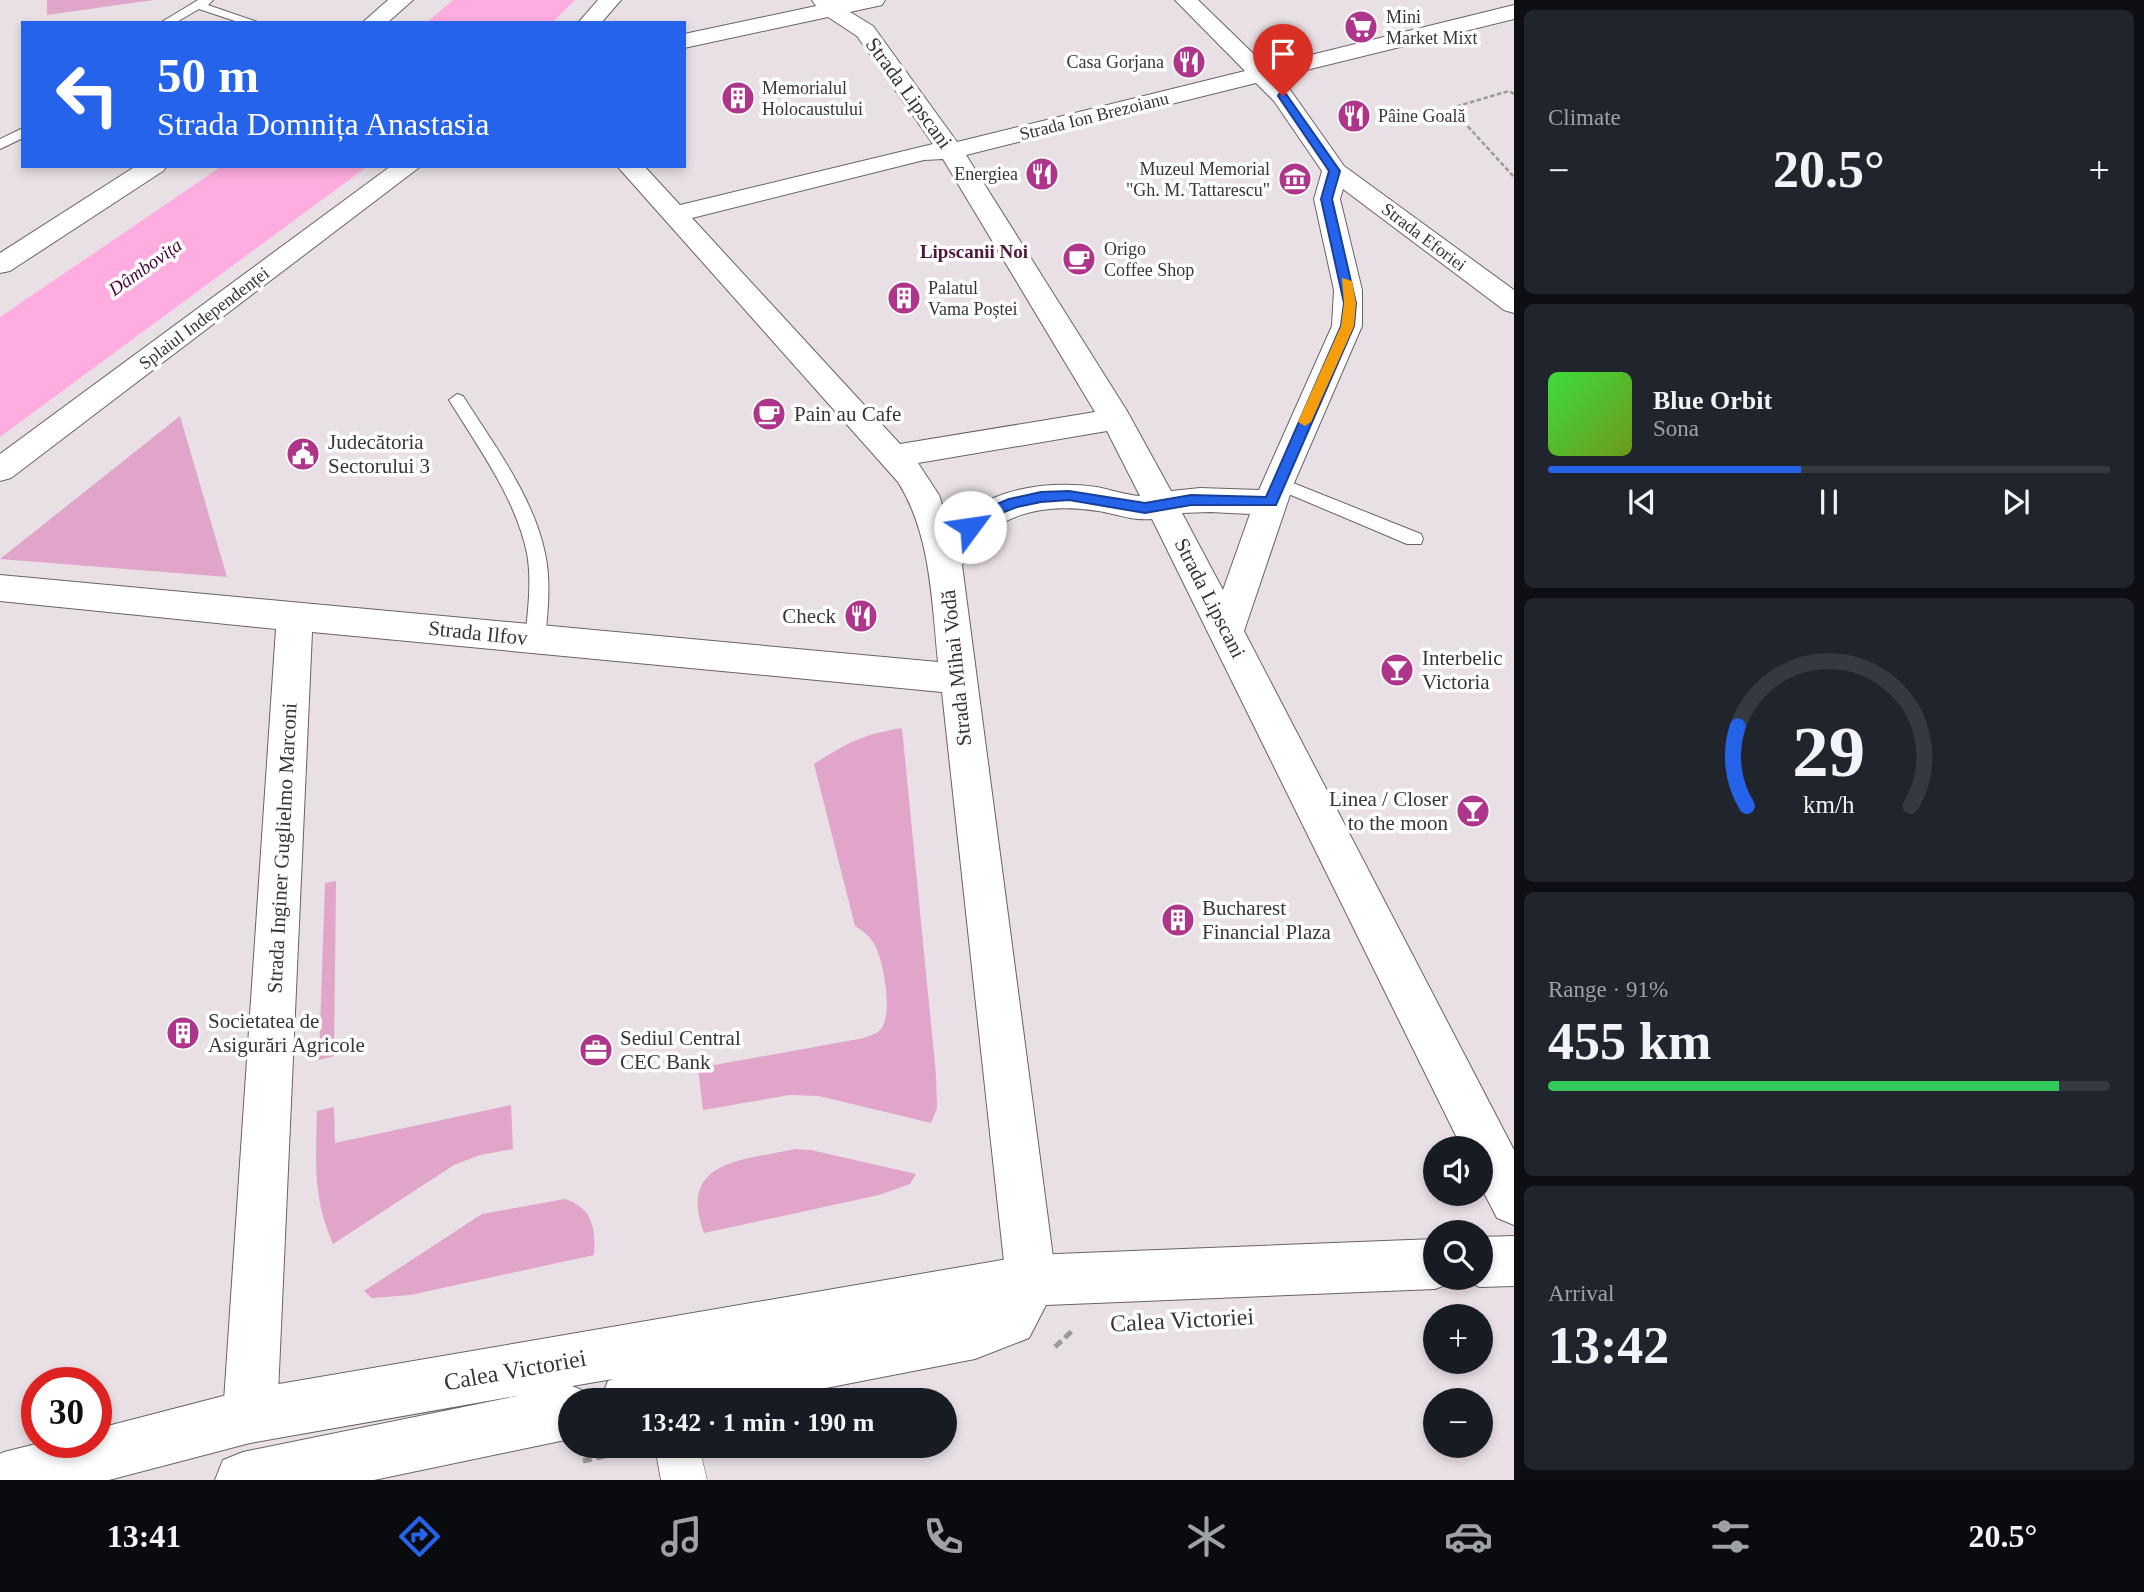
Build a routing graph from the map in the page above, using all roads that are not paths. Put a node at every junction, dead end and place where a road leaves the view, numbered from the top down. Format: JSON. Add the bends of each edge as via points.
{"nodes":[{"id":1,"x":402,"y":0,"type":"edge"},
{"id":2,"x":610,"y":0,"type":"edge"},
{"id":3,"x":874,"y":0,"type":"edge"},
{"id":4,"x":1186,"y":0,"type":"edge"},
{"id":5,"x":202,"y":3,"type":"edge"},
{"id":6,"x":827,"y":5,"type":"edge"},
{"id":7,"x":1514,"y":12,"type":"edge"},
{"id":8,"x":170,"y":21,"type":"edge"},
{"id":9,"x":249,"y":21,"type":"edge"},
{"id":10,"x":376,"y":21,"type":"edge"},
{"id":11,"x":591,"y":21,"type":"edge"},
{"id":12,"x":686,"y":40,"type":"edge"},
{"id":13,"x":1262,"y":76,"type":"junction"},
{"id":14,"x":21,"y":133,"type":"edge"},
{"id":15,"x":0,"y":145,"type":"edge"},
{"id":16,"x":951,"y":151,"type":"junction"},
{"id":17,"x":151,"y":168,"type":"edge"},
{"id":18,"x":405,"y":168,"type":"edge"},
{"id":19,"x":633,"y":168,"type":"edge"},
{"id":20,"x":1335,"y":171,"type":"junction"},
{"id":21,"x":674,"y":215,"type":"junction"},
{"id":22,"x":0,"y":265,"type":"edge"},
{"id":23,"x":1514,"y":304,"type":"edge"},
{"id":24,"x":457,"y":400,"type":"dead end"},
{"id":25,"x":1116,"y":419,"type":"junction"},
{"id":26,"x":893,"y":456,"type":"junction"},
{"id":27,"x":0,"y":470,"type":"edge"},
{"id":28,"x":1274,"y":492,"type":"junction"},
{"id":29,"x":1163,"y":506,"type":"junction"},
{"id":30,"x":1414,"y":539,"type":"dead end"},
{"id":31,"x":945,"y":565,"type":"junction"},
{"id":32,"x":0,"y":588,"type":"edge"},
{"id":33,"x":295,"y":615,"type":"junction"},
{"id":34,"x":1226,"y":630,"type":"junction"},
{"id":35,"x":535,"y":639,"type":"junction"},
{"id":36,"x":957,"y":678,"type":"junction"},
{"id":37,"x":1514,"y":1201,"type":"edge"},
{"id":38,"x":1514,"y":1261,"type":"edge"},
{"id":39,"x":1493,"y":1262,"type":"edge"},
{"id":40,"x":1423,"y":1264,"type":"edge"},
{"id":41,"x":1031,"y":1280,"type":"junction"},
{"id":42,"x":698,"y":1388,"type":"edge"},
{"id":43,"x":558,"y":1414,"type":"edge"},
{"id":44,"x":250,"y":1416,"type":"junction"},
{"id":45,"x":679,"y":1458,"type":"edge"},
{"id":46,"x":4,"y":1480,"type":"edge"},
{"id":47,"x":243,"y":1480,"type":"edge"},
{"id":48,"x":684,"y":1480,"type":"edge"}],
"edges":[{"from":1,"to":10,"type":"street"},
{"from":2,"to":11,"type":"street"},
{"from":3,"to":6,"type":"street"},
{"from":4,"to":13,"type":"street","name":"Strada Eforiei"},
{"from":5,"to":8,"type":"lane"},
{"from":5,"to":9,"type":"lane"},
{"from":6,"to":12,"type":"street"},
{"from":6,"to":16,"type":"street","name":"Strada Lipscani","via":[[864,31]]},
{"from":7,"to":13,"type":"street","name":"Strada Ion Brezoianu"},
{"from":13,"to":16,"type":"street","name":"Strada Ion Brezoianu"},
{"from":13,"to":20,"type":"street","name":"Strada Eforiei","via":[[1294,111]]},
{"from":14,"to":15,"type":"lane"},
{"from":16,"to":21,"type":"street","name":"Strada Ion Brezoianu","via":[[924,152]]},
{"from":16,"to":25,"type":"street","name":"Strada Lipscani"},
{"from":17,"to":22,"type":"street"},
{"from":18,"to":27,"type":"street","name":"Splaiul Independenței"},
{"from":19,"to":21,"type":"street","name":"Strada Mihai Vodă"},
{"from":20,"to":23,"type":"street","name":"Strada Eforiei"},
{"from":20,"to":28,"type":"street","via":[[1327,199],[1348,290],[1348,326]]},
{"from":21,"to":26,"type":"street","name":"Strada Mihai Vodă"},
{"from":24,"to":35,"type":"lane","via":[[505,478],[536,551],[540,590]]},
{"from":25,"to":26,"type":"street"},
{"from":25,"to":29,"type":"street","name":"Strada Lipscani"},
{"from":26,"to":31,"type":"street","name":"Strada Mihai Vodă","via":[[923,495]]},
{"from":28,"to":29,"type":"street"},
{"from":28,"to":30,"type":"lane"},
{"from":28,"to":34,"type":"street"},
{"from":29,"to":31,"type":"street","via":[[1128,507],[1069,496],[1014,502],[970,527],[954,544]]},
{"from":29,"to":34,"type":"street","name":"Strada Lipscani"},
{"from":31,"to":36,"type":"street","name":"Strada Mihai Vodă"},
{"from":32,"to":33,"type":"street","name":"Strada Ilfov"},
{"from":33,"to":35,"type":"street","name":"Strada Ilfov"},
{"from":33,"to":44,"type":"street","name":"Strada Inginer Guglielmo Marconi"},
{"from":34,"to":37,"type":"street","name":"Strada Lipscani"},
{"from":35,"to":36,"type":"street","name":"Strada Ilfov"},
{"from":36,"to":41,"type":"street","name":"Strada Mihai Vodă"},
{"from":38,"to":39,"type":"street"},
{"from":40,"to":41,"type":"street","name":"Calea Victoriei"},
{"from":41,"to":42,"type":"street","via":[[1011,1320],[975,1333]]},
{"from":41,"to":44,"type":"street","name":"Calea Victoriei"},
{"from":43,"to":47,"type":"street"},
{"from":44,"to":46,"type":"street","name":"Calea Victoriei"},
{"from":45,"to":48,"type":"street"}]}
